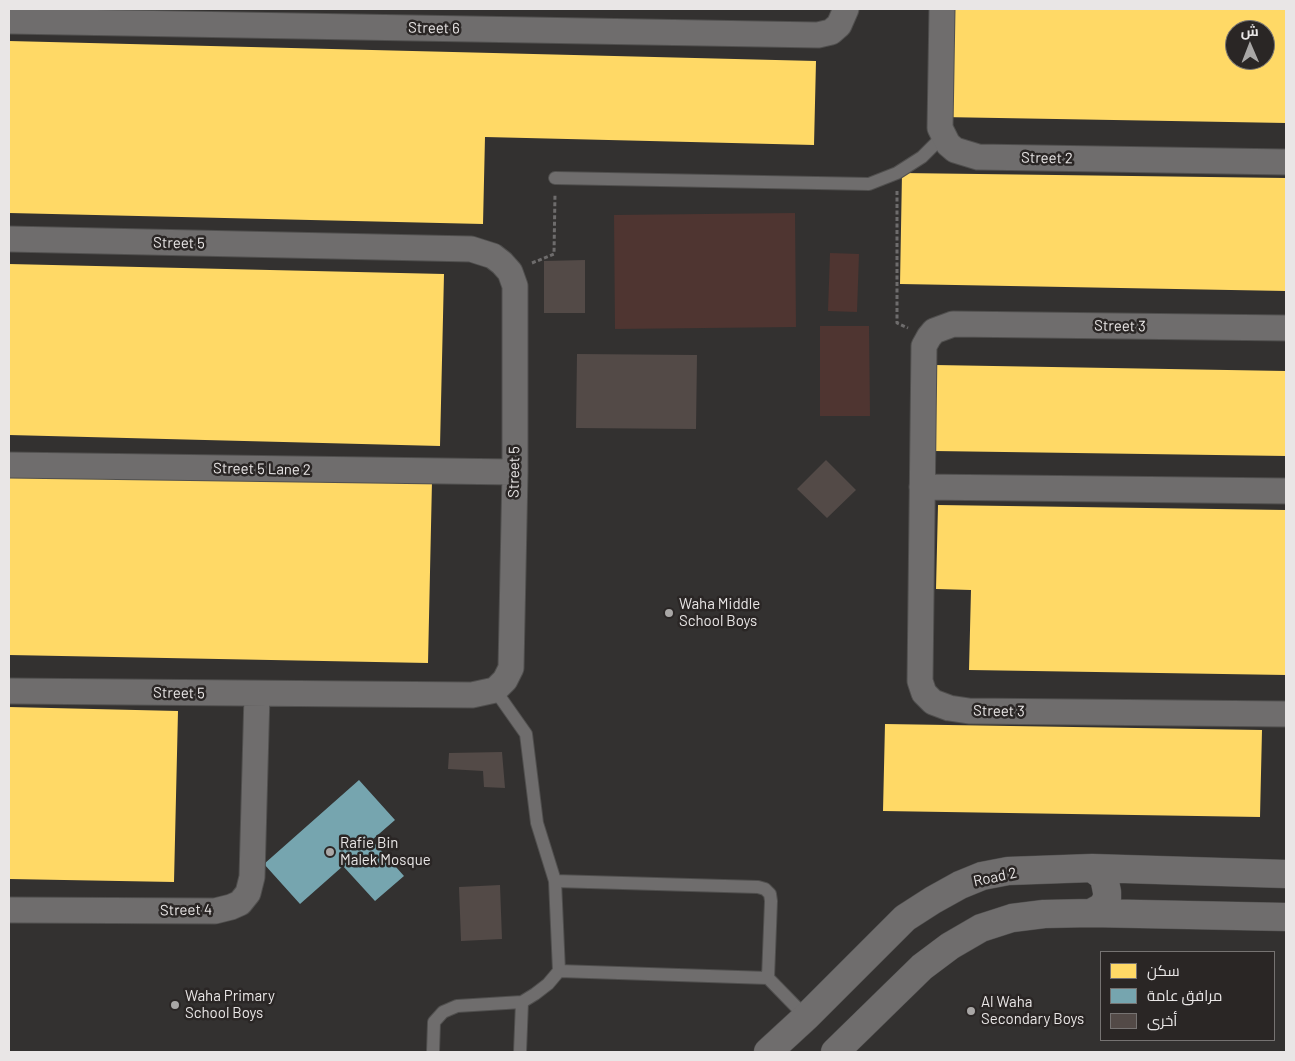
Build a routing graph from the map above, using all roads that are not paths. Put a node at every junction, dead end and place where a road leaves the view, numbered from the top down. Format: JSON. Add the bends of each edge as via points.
{"nodes":[{"id":1,"x":846,"y":9,"type":"edge"},
{"id":2,"x":942,"y":9,"type":"edge"},
{"id":3,"x":9,"y":21,"type":"edge"},
{"id":4,"x":943,"y":136,"type":"junction"},
{"id":5,"x":1286,"y":162,"type":"edge"},
{"id":6,"x":556,"y":178,"type":"road end"},
{"id":7,"x":9,"y":239,"type":"edge"},
{"id":8,"x":1286,"y":328,"type":"edge"},
{"id":9,"x":9,"y":465,"type":"edge"},
{"id":10,"x":515,"y":472,"type":"junction"},
{"id":11,"x":922,"y":487,"type":"junction"},
{"id":12,"x":1286,"y":492,"type":"edge"},
{"id":13,"x":495,"y":690,"type":"junction"},
{"id":14,"x":9,"y":691,"type":"edge"},
{"id":15,"x":257,"y":694,"type":"junction"},
{"id":16,"x":1286,"y":714,"type":"edge"},
{"id":17,"x":1092,"y":868,"type":"junction"},
{"id":18,"x":1185,"y":872,"type":"junction"},
{"id":19,"x":1286,"y":874,"type":"edge"},
{"id":20,"x":555,"y":881,"type":"junction"},
{"id":21,"x":9,"y":910,"type":"edge"},
{"id":22,"x":1091,"y":914,"type":"junction"},
{"id":23,"x":1182,"y":915,"type":"junction"},
{"id":24,"x":1286,"y":917,"type":"edge"},
{"id":25,"x":559,"y":970,"type":"junction"},
{"id":26,"x":768,"y":978,"type":"junction"},
{"id":27,"x":522,"y":1002,"type":"junction"},
{"id":28,"x":806,"y":1017,"type":"junction"},
{"id":29,"x":433,"y":1052,"type":"edge"},
{"id":30,"x":520,"y":1052,"type":"edge"},
{"id":31,"x":768,"y":1052,"type":"edge"},
{"id":32,"x":834,"y":1052,"type":"edge"}],
"edges":[{"from":1,"to":3,"type":"street","name":"Street 6","via":[[839,25],[831,32],[818,35]]},
{"from":2,"to":4,"type":"street","via":[[940,128]]},
{"from":4,"to":5,"type":"street","name":"Street 2","via":[[955,150],[978,157]]},
{"from":4,"to":6,"type":"lane","via":[[922,157],[897,173],[870,184]]},
{"from":7,"to":10,"type":"street","name":"Street 5","via":[[471,249],[493,256],[510,272],[516,286]]},
{"from":8,"to":11,"type":"street","name":"Street 3","via":[[953,324],[942,327],[934,331],[924,346]]},
{"from":9,"to":10,"type":"street","name":"Street 5 Lane 2"},
{"from":10,"to":13,"type":"street","name":"Street 5","via":[[511,668]]},
{"from":11,"to":12,"type":"street"},
{"from":11,"to":16,"type":"street","name":"Street 3","via":[[920,681],[924,694],[933,702],[969,711]]},
{"from":13,"to":15,"type":"street","name":"Street 5","via":[[472,695]]},
{"from":13,"to":20,"type":"lane","via":[[526,734],[537,823]]},
{"from":14,"to":15,"type":"street","name":"Street 5"},
{"from":15,"to":21,"type":"street","name":"Street 4","via":[[252,876],[248,893],[240,902],[215,911]]},
{"from":17,"to":18,"type":"street","name":"Road 2"},
{"from":17,"to":22,"type":"street","via":[[1104,877],[1107,892],[1102,907]]},
{"from":17,"to":28,"type":"street","name":"Road 2","via":[[1008,871],[960,885],[905,918]]},
{"from":18,"to":19,"type":"street","name":"Road 2"},
{"from":18,"to":23,"type":"street","via":[[1177,878],[1172,893],[1172,902]]},
{"from":20,"to":25,"type":"lane"},
{"from":20,"to":26,"type":"lane","via":[[765,889],[771,901]]},
{"from":22,"to":23,"type":"street"},
{"from":22,"to":32,"type":"street","via":[[1012,918],[981,928],[922,967]]},
{"from":23,"to":24,"type":"street"},
{"from":25,"to":26,"type":"lane"},
{"from":25,"to":27,"type":"lane","via":[[548,984]]},
{"from":26,"to":28,"type":"lane"},
{"from":27,"to":29,"type":"lane","via":[[450,1008],[434,1022]]},
{"from":27,"to":30,"type":"lane"},
{"from":28,"to":31,"type":"street","name":"Road 2"}]}
